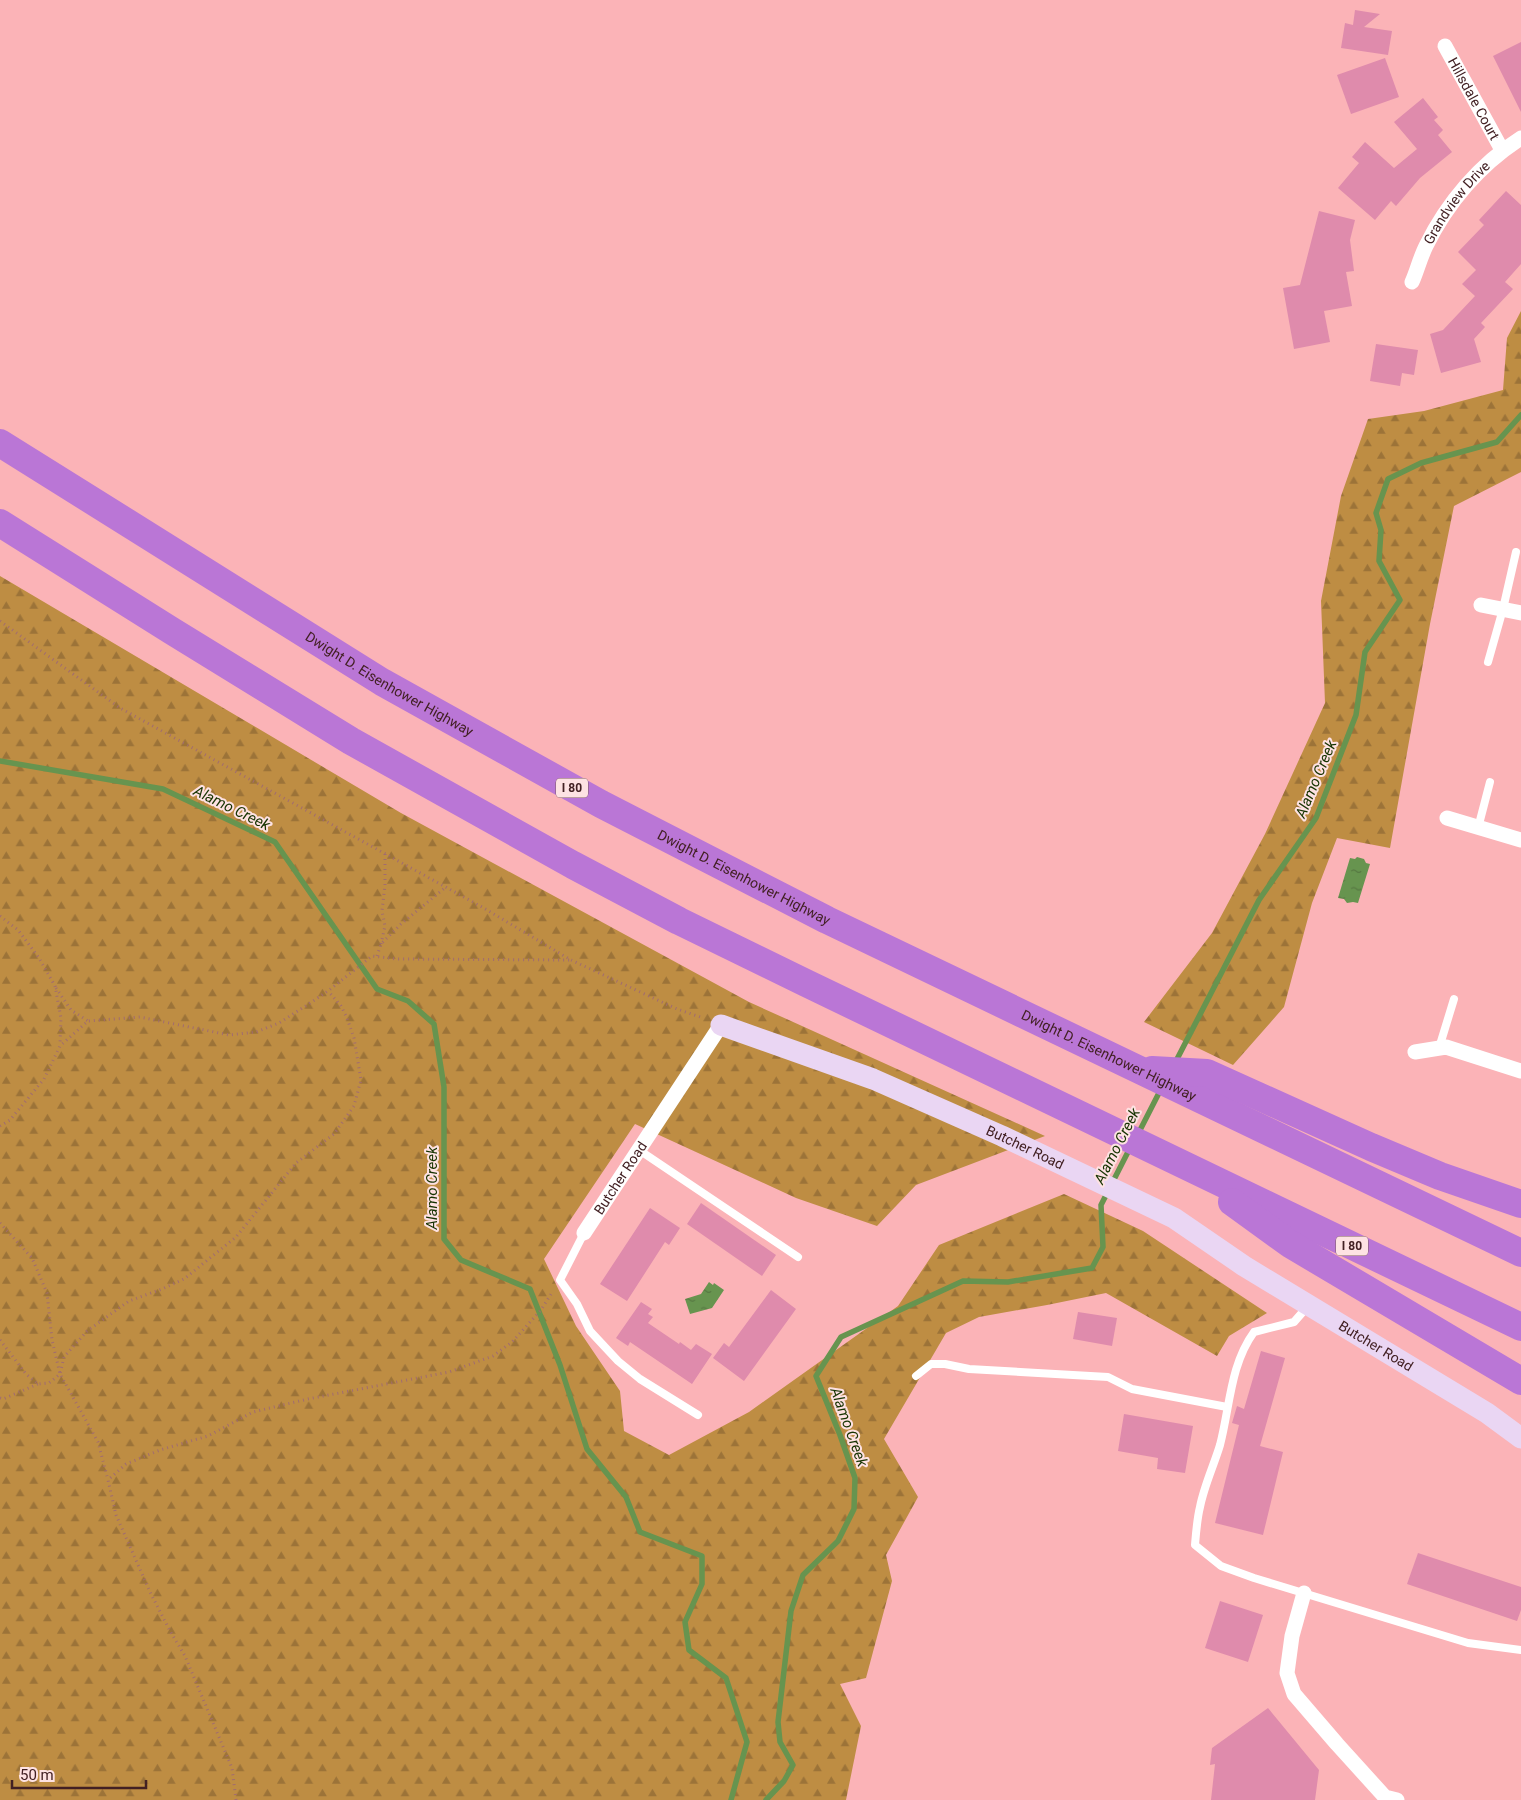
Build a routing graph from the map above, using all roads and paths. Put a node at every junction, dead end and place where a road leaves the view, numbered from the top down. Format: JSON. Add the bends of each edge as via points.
{"nodes":[{"id":1,"x":1445,"y":46,"type":"dead end"},
{"id":2,"x":1521,"y":138,"type":"edge"},
{"id":3,"x":1502,"y":150,"type":"junction"},
{"id":4,"x":1412,"y":282,"type":"dead end"},
{"id":5,"x":0,"y":433,"type":"edge"},
{"id":6,"x":0,"y":443,"type":"edge"},
{"id":7,"x":31,"y":462,"type":"junction"},
{"id":8,"x":0,"y":523,"type":"edge"},
{"id":9,"x":1516,"y":552,"type":"dead end"},
{"id":10,"x":1481,"y":605,"type":"dead end"},
{"id":11,"x":1503,"y":609,"type":"junction"},
{"id":12,"x":1521,"y":614,"type":"edge"},
{"id":13,"x":0,"y":621,"type":"edge"},
{"id":14,"x":1488,"y":662,"type":"dead end"},
{"id":15,"x":1490,"y":782,"type":"dead end"},
{"id":16,"x":1446,"y":818,"type":"dead end"},
{"id":17,"x":1478,"y":828,"type":"junction"},
{"id":18,"x":1521,"y":840,"type":"edge"},
{"id":19,"x":385,"y":854,"type":"junction"},
{"id":20,"x":446,"y":887,"type":"junction"},
{"id":21,"x":0,"y":916,"type":"edge"},
{"id":22,"x":381,"y":944,"type":"junction"},
{"id":23,"x":374,"y":956,"type":"junction"},
{"id":24,"x":571,"y":960,"type":"junction"},
{"id":25,"x":55,"y":986,"type":"junction"},
{"id":26,"x":328,"y":991,"type":"junction"},
{"id":27,"x":1454,"y":999,"type":"dead end"},
{"id":28,"x":88,"y":1021,"type":"junction"},
{"id":29,"x":721,"y":1025,"type":"junction"},
{"id":30,"x":60,"y":1046,"type":"junction"},
{"id":31,"x":1439,"y":1048,"type":"junction"},
{"id":32,"x":1415,"y":1052,"type":"dead end"},
{"id":33,"x":1521,"y":1070,"type":"edge"},
{"id":34,"x":1200,"y":1085,"type":"junction"},
{"id":35,"x":0,"y":1126,"type":"edge"},
{"id":36,"x":639,"y":1150,"type":"junction"},
{"id":37,"x":1172,"y":1160,"type":"junction"},
{"id":38,"x":1521,"y":1204,"type":"edge"},
{"id":39,"x":0,"y":1223,"type":"edge"},
{"id":40,"x":584,"y":1233,"type":"joint"},
{"id":41,"x":1521,"y":1253,"type":"edge"},
{"id":42,"x":798,"y":1257,"type":"dead end"},
{"id":43,"x":560,"y":1280,"type":"junction"},
{"id":44,"x":1309,"y":1304,"type":"junction"},
{"id":45,"x":1521,"y":1327,"type":"edge"},
{"id":46,"x":0,"y":1341,"type":"edge"},
{"id":47,"x":60,"y":1374,"type":"junction"},
{"id":48,"x":916,"y":1376,"type":"dead end"},
{"id":49,"x":1521,"y":1381,"type":"edge"},
{"id":50,"x":38,"y":1384,"type":"junction"},
{"id":51,"x":0,"y":1398,"type":"edge"},
{"id":52,"x":1227,"y":1407,"type":"junction"},
{"id":53,"x":698,"y":1415,"type":"dead end"},
{"id":54,"x":1521,"y":1438,"type":"edge"},
{"id":55,"x":108,"y":1480,"type":"junction"},
{"id":56,"x":1304,"y":1593,"type":"junction"},
{"id":57,"x":1521,"y":1650,"type":"edge"},
{"id":58,"x":1388,"y":1799,"type":"edge"},
{"id":59,"x":236,"y":1800,"type":"edge"}],
"edges":[{"from":1,"to":3,"type":"street","name":"Hillsdale Court"},
{"from":2,"to":3,"type":"street","name":"Grandview Drive"},
{"from":3,"to":4,"type":"street","name":"Grandview Drive","via":[[1450,205],[1425,247]]},
{"from":5,"to":7,"type":"highway"},
{"from":6,"to":7,"type":"highway","name":"Dwight D. Eisenhower Highway","number":"I 80"},
{"from":7,"to":34,"type":"highway","name":"Dwight D. Eisenhower Highway","number":"I 80","via":[[382,682],[601,804],[827,920],[1138,1069]]},
{"from":8,"to":37,"type":"highway","number":"I 80","via":[[351,741],[573,865],[687,925]]},
{"from":9,"to":11,"type":"lane"},
{"from":10,"to":11,"type":"street"},
{"from":11,"to":12,"type":"street"},
{"from":11,"to":14,"type":"lane"},
{"from":13,"to":19,"type":"path","via":[[120,708]]},
{"from":15,"to":17,"type":"lane"},
{"from":16,"to":17,"type":"street"},
{"from":17,"to":18,"type":"street"},
{"from":19,"to":20,"type":"path"},
{"from":19,"to":22,"type":"path"},
{"from":20,"to":22,"type":"path"},
{"from":20,"to":24,"type":"path"},
{"from":21,"to":25,"type":"path","via":[[18,930]]},
{"from":22,"to":23,"type":"path"},
{"from":23,"to":24,"type":"path","via":[[397,959]]},
{"from":23,"to":26,"type":"path"},
{"from":24,"to":29,"type":"path"},
{"from":25,"to":28,"type":"path","via":[[71,1010]]},
{"from":25,"to":30,"type":"path","via":[[61,1018]]},
{"from":26,"to":28,"type":"path","via":[[279,1022],[256,1032],[229,1035],[140,1018]]},
{"from":26,"to":47,"type":"path","via":[[341,1006],[354,1038],[361,1080],[354,1106],[334,1134],[296,1163],[236,1238],[184,1279],[129,1301],[87,1331],[64,1356]]},
{"from":27,"to":31,"type":"lane"},
{"from":28,"to":30,"type":"path"},
{"from":29,"to":36,"type":"street","name":"Butcher Road"},
{"from":29,"to":44,"type":"street","name":"Butcher Road","via":[[873,1079],[1159,1210]]},
{"from":30,"to":35,"type":"path","via":[[44,1079],[10,1120]]},
{"from":31,"to":32,"type":"street"},
{"from":31,"to":33,"type":"street","via":[[1446,1047]]},
{"from":34,"to":38,"type":"highway"},
{"from":34,"to":41,"type":"highway","name":"Dwight D. Eisenhower Highway"},
{"from":36,"to":40,"type":"street","name":"Butcher Road"},
{"from":36,"to":42,"type":"lane"},
{"from":37,"to":45,"type":"highway","number":"I 80"},
{"from":37,"to":49,"type":"highway","via":[[1290,1244]]},
{"from":39,"to":47,"type":"path","via":[[32,1258],[47,1293],[52,1340]]},
{"from":40,"to":43,"type":"lane"},
{"from":43,"to":53,"type":"lane","via":[[577,1304],[590,1332],[618,1361],[640,1379]]},
{"from":43,"to":55,"type":"path","via":[[541,1310],[512,1342],[493,1356],[449,1372],[253,1412],[208,1436],[126,1464]]},
{"from":44,"to":52,"type":"lane","via":[[1294,1322],[1254,1332],[1244,1346]]},
{"from":44,"to":54,"type":"street","name":"Butcher Road","via":[[1487,1413]]},
{"from":46,"to":50,"type":"path"},
{"from":47,"to":50,"type":"path","via":[[49,1383]]},
{"from":47,"to":55,"type":"path","via":[[98,1442]]},
{"from":48,"to":52,"type":"lane","via":[[931,1364],[945,1364],[969,1369],[1108,1377],[1132,1389]]},
{"from":50,"to":51,"type":"path"},
{"from":52,"to":56,"type":"lane","via":[[1220,1446],[1200,1507],[1195,1545],[1221,1566]]},
{"from":55,"to":59,"type":"path","via":[[116,1515],[150,1592],[185,1656],[232,1768]]},
{"from":56,"to":57,"type":"lane","via":[[1468,1643]]},
{"from":56,"to":58,"type":"street","via":[[1292,1636],[1287,1673],[1294,1694]]}]}
